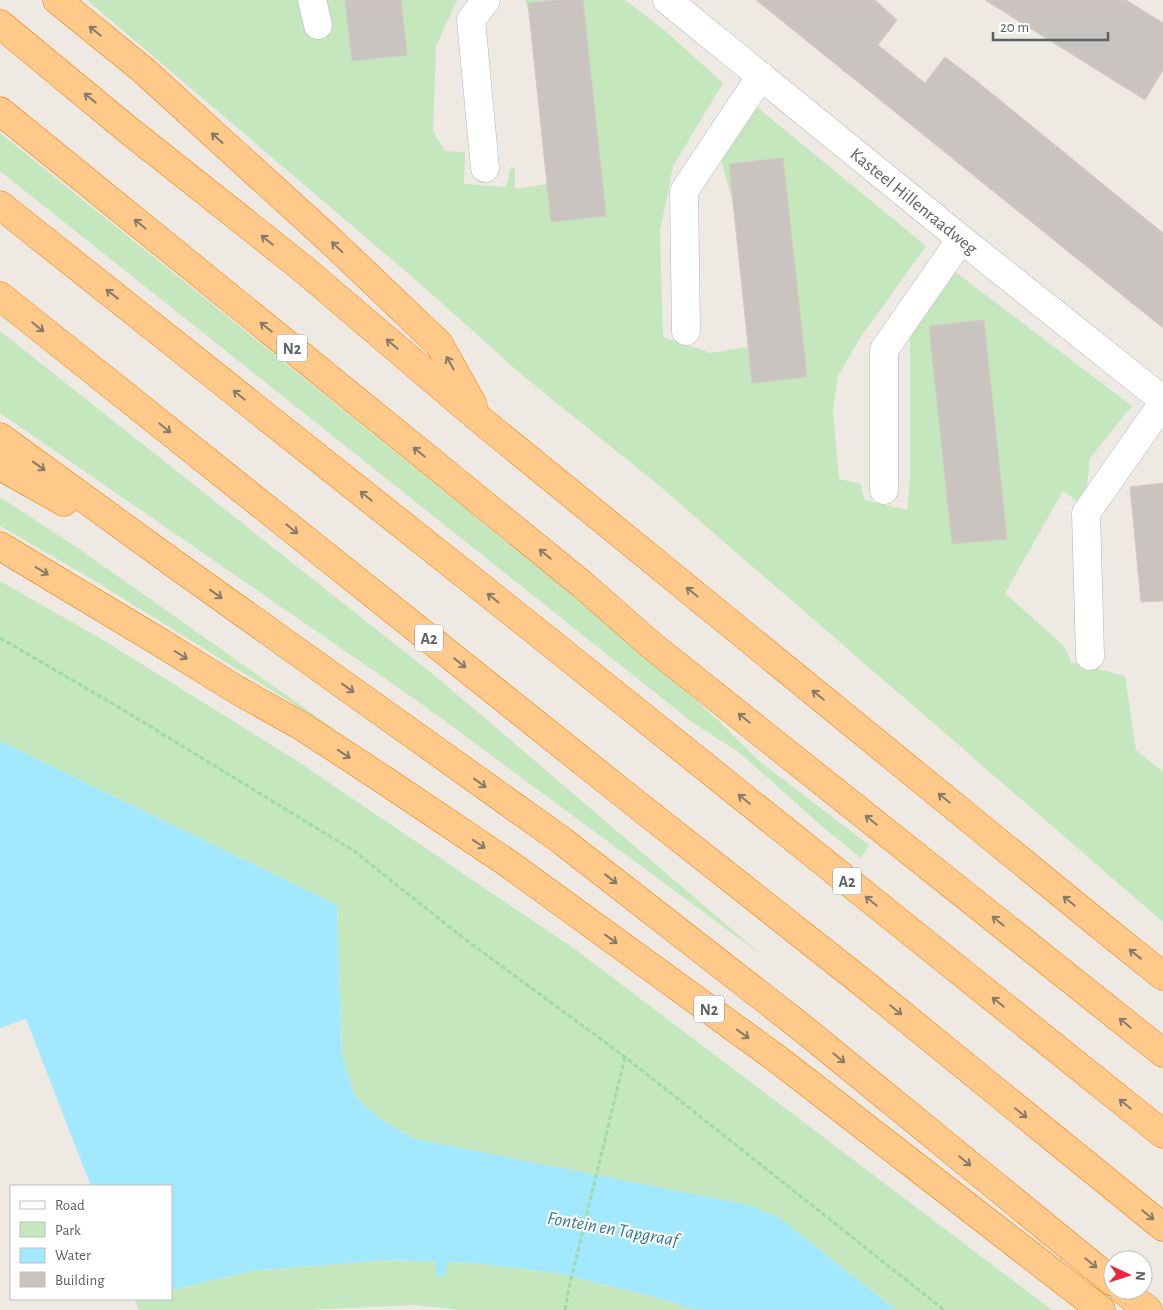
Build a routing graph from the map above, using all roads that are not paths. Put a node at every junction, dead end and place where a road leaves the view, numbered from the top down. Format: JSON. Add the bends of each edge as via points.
{"nodes":[{"id":1,"x":57,"y":0,"type":"edge"},
{"id":2,"x":486,"y":0,"type":"edge"},
{"id":3,"x":666,"y":0,"type":"edge"},
{"id":4,"x":0,"y":24,"type":"edge"},
{"id":5,"x":761,"y":76,"type":"junction"},
{"id":6,"x":0,"y":111,"type":"edge"},
{"id":7,"x":484,"y":168,"type":"dead end"},
{"id":8,"x":0,"y":205,"type":"edge"},
{"id":9,"x":961,"y":240,"type":"junction"},
{"id":10,"x":0,"y":296,"type":"edge"},
{"id":11,"x":686,"y":331,"type":"dead end"},
{"id":12,"x":1163,"y":402,"type":"edge"},
{"id":13,"x":482,"y":421,"type":"junction"},
{"id":14,"x":0,"y":437,"type":"edge"},
{"id":15,"x":0,"y":466,"type":"edge"},
{"id":16,"x":884,"y":490,"type":"dead end"},
{"id":17,"x":0,"y":546,"type":"edge"},
{"id":18,"x":176,"y":565,"type":"junction"},
{"id":19,"x":1090,"y":656,"type":"dead end"},
{"id":20,"x":1163,"y":976,"type":"edge"},
{"id":21,"x":1163,"y":1053,"type":"edge"},
{"id":22,"x":1163,"y":1134,"type":"edge"},
{"id":23,"x":1163,"y":1227,"type":"edge"},
{"id":24,"x":1103,"y":1274,"type":"edge"},
{"id":25,"x":1136,"y":1300,"type":"edge"},
{"id":26,"x":1101,"y":1310,"type":"edge"},
{"id":27,"x":1148,"y":1310,"type":"edge"}],
"edges":[{"from":13,"to":1,"type":"highway","one_way":true,"via":[[439,344],[149,76]]},
{"from":2,"to":7,"type":"street","via":[[471,20]]},
{"from":3,"to":5,"type":"street","name":"Kasteel Hillenraadweg"},
{"from":13,"to":4,"type":"highway","one_way":true,"via":[[301,267]]},
{"from":5,"to":9,"type":"street","name":"Kasteel Hillenraadweg"},
{"from":5,"to":11,"type":"street","via":[[684,191]]},
{"from":21,"to":6,"type":"highway","number":"N2","one_way":true,"via":[[652,644]]},
{"from":22,"to":8,"type":"highway","number":"A2","one_way":true},
{"from":9,"to":12,"type":"street","name":"Kasteel Hillenraadweg"},
{"from":9,"to":16,"type":"street","via":[[884,350]]},
{"from":10,"to":23,"type":"highway","number":"A2","one_way":true,"via":[[858,979]]},
{"from":12,"to":19,"type":"street","via":[[1086,513]]},
{"from":20,"to":13,"type":"highway","one_way":true},
{"from":14,"to":18,"type":"highway","number":"N2","one_way":true},
{"from":15,"to":18,"type":"highway","number":"N2"},
{"from":17,"to":26,"type":"highway","number":"N2","one_way":true,"via":[[303,727],[506,862],[776,1058]]},
{"from":18,"to":24,"type":"highway","number":"N2","one_way":true,"via":[[560,840],[801,1027]]},
{"from":25,"to":27,"type":"highway"}]}
